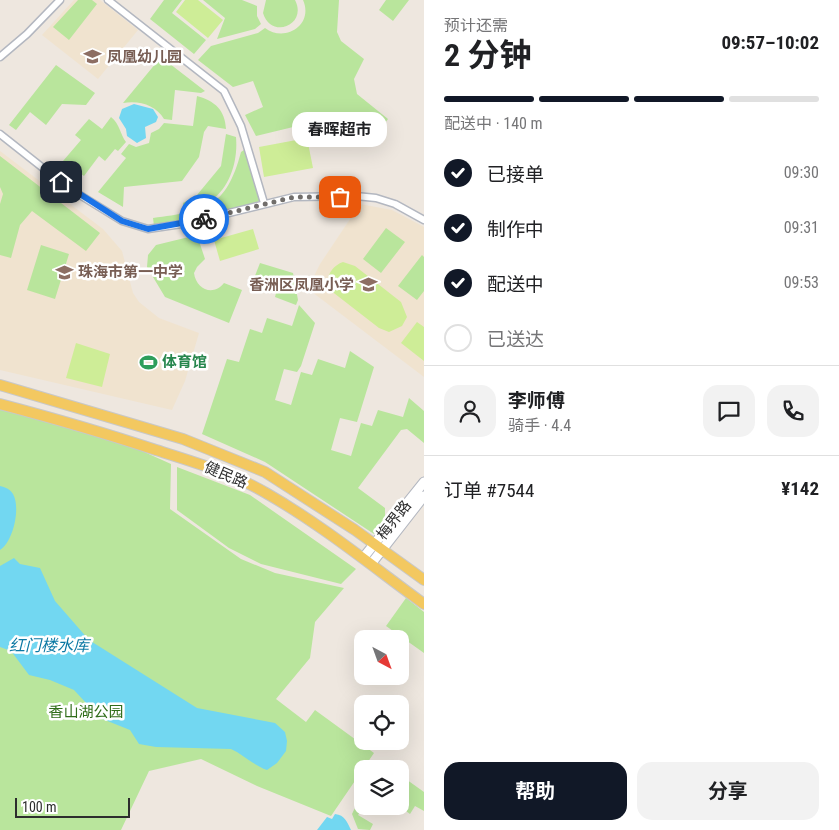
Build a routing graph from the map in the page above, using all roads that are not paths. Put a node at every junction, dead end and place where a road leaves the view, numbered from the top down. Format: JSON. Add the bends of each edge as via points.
{"nodes":[{"id":1,"x":60,"y":0,"type":"edge"},
{"id":2,"x":108,"y":0,"type":"edge"},
{"id":3,"x":0,"y":57,"type":"edge"},
{"id":4,"x":0,"y":134,"type":"edge"},
{"id":5,"x":264,"y":203,"type":"junction"},
{"id":6,"x":424,"y":220,"type":"edge"},
{"id":7,"x":0,"y":385,"type":"edge"},
{"id":8,"x":0,"y":404,"type":"edge"},
{"id":9,"x":424,"y":482,"type":"edge"},
{"id":10,"x":424,"y":496,"type":"edge"},
{"id":11,"x":379,"y":547,"type":"junction"},
{"id":12,"x":367,"y":561,"type":"junction"},
{"id":13,"x":424,"y":580,"type":"edge"},
{"id":14,"x":424,"y":604,"type":"edge"}],
"edges":[{"from":1,"to":3,"type":"street"},
{"from":2,"to":5,"type":"street","via":[[224,92],[241,126]]},
{"from":4,"to":5,"type":"street","via":[[67,187],[122,221],[148,229],[188,223]]},
{"from":5,"to":6,"type":"street","via":[[294,197],[356,196],[395,204]]},
{"from":7,"to":11,"type":"main road","name":"健民路","via":[[182,439],[265,472]]},
{"from":8,"to":12,"type":"main road","name":"健民路","via":[[199,463],[265,492]]},
{"from":9,"to":11,"type":"main road","name":"梅界路"},
{"from":10,"to":11,"type":"main road"},
{"from":11,"to":12,"type":"main road"},
{"from":11,"to":13,"type":"main road","name":"健民路"},
{"from":12,"to":14,"type":"main road","name":"健民路"}]}
